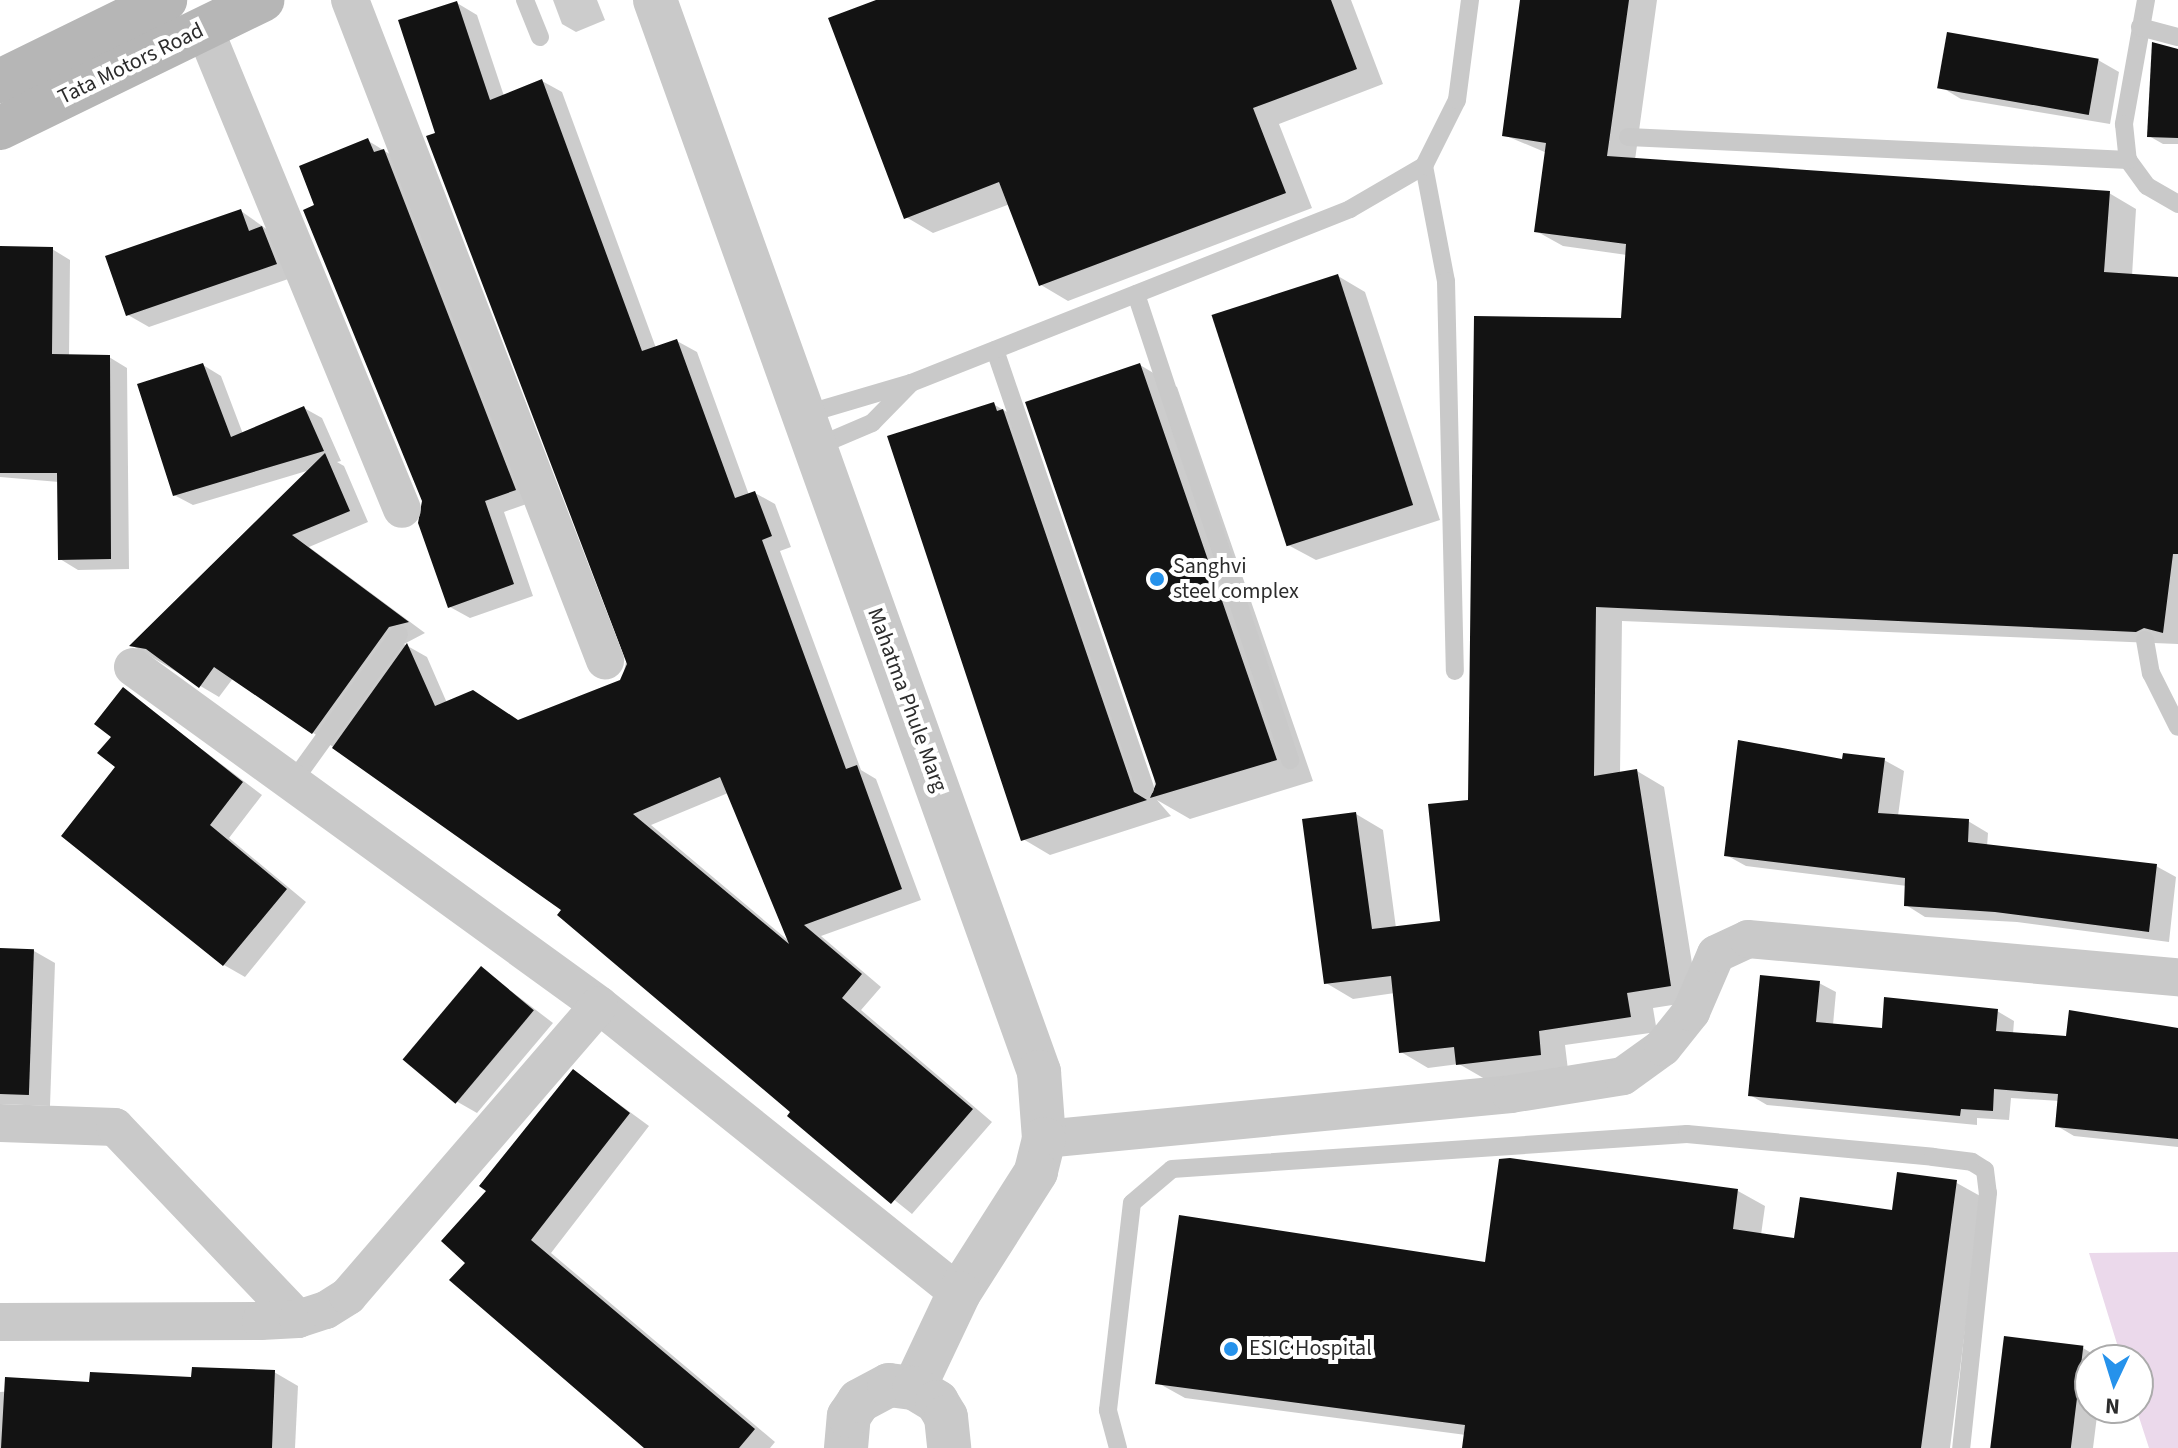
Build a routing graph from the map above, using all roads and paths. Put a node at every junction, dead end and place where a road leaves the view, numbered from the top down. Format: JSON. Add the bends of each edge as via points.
{"nodes":[{"id":1,"x":165,"y":0,"type":"edge"},
{"id":2,"x":262,"y":0,"type":"edge"},
{"id":3,"x":350,"y":0,"type":"edge"},
{"id":4,"x":525,"y":0,"type":"edge"},
{"id":5,"x":655,"y":0,"type":"edge"},
{"id":6,"x":1470,"y":0,"type":"edge"},
{"id":7,"x":2146,"y":0,"type":"edge"},
{"id":8,"x":2140,"y":27,"type":"junction"},
{"id":9,"x":204,"y":28,"type":"junction"},
{"id":10,"x":540,"y":37,"type":"dead end"},
{"id":11,"x":2178,"y":37,"type":"edge"},
{"id":12,"x":0,"y":81,"type":"edge"},
{"id":13,"x":0,"y":128,"type":"edge"},
{"id":14,"x":1628,"y":137,"type":"dead end"},
{"id":15,"x":2128,"y":160,"type":"junction"},
{"id":16,"x":1424,"y":166,"type":"junction"},
{"id":17,"x":2178,"y":204,"type":"edge"},
{"id":18,"x":1136,"y":294,"type":"junction"},
{"id":19,"x":995,"y":350,"type":"junction"},
{"id":20,"x":911,"y":383,"type":"junction"},
{"id":21,"x":812,"y":430,"type":"junction"},
{"id":22,"x":402,"y":509,"type":"dead end"},
{"id":23,"x":399,"y":634,"type":"dead end"},
{"id":24,"x":2145,"y":640,"type":"dead end"},
{"id":25,"x":605,"y":660,"type":"dead end"},
{"id":26,"x":133,"y":667,"type":"dead end"},
{"id":27,"x":1455,"y":671,"type":"dead end"},
{"id":28,"x":2178,"y":727,"type":"edge"},
{"id":29,"x":1290,"y":760,"type":"dead end"},
{"id":30,"x":292,"y":783,"type":"junction"},
{"id":31,"x":1145,"y":788,"type":"dead end"},
{"id":32,"x":2178,"y":977,"type":"edge"},
{"id":33,"x":599,"y":1005,"type":"junction"},
{"id":34,"x":0,"y":1123,"type":"edge"},
{"id":35,"x":1044,"y":1139,"type":"junction"},
{"id":36,"x":959,"y":1293,"type":"junction"},
{"id":37,"x":298,"y":1319,"type":"junction"},
{"id":38,"x":0,"y":1322,"type":"edge"},
{"id":39,"x":914,"y":1388,"type":"junction"},
{"id":40,"x":1115,"y":1441,"type":"edge"},
{"id":41,"x":846,"y":1448,"type":"edge"},
{"id":42,"x":949,"y":1448,"type":"edge"},
{"id":43,"x":1097,"y":1448,"type":"edge"},
{"id":44,"x":1961,"y":1448,"type":"edge"}],
"edges":[{"from":1,"to":12,"type":"main road"},
{"from":2,"to":9,"type":"main road","name":"Tata Motors Road"},
{"from":3,"to":25,"type":"street"},
{"from":4,"to":10,"type":"lane"},
{"from":5,"to":21,"type":"street","name":"Mahatma Phule Marg"},
{"from":6,"to":16,"type":"lane","via":[[1457,100]]},
{"from":7,"to":8,"type":"lane"},
{"from":8,"to":11,"type":"lane"},
{"from":8,"to":15,"type":"lane","via":[[2124,124]]},
{"from":9,"to":13,"type":"main road","name":"Tata Motors Road"},
{"from":9,"to":22,"type":"street"},
{"from":14,"to":15,"type":"lane"},
{"from":15,"to":17,"type":"lane","via":[[2147,186]]},
{"from":16,"to":18,"type":"lane","via":[[1350,209]]},
{"from":16,"to":27,"type":"lane","via":[[1446,281]]},
{"from":18,"to":19,"type":"lane"},
{"from":18,"to":29,"type":"lane"},
{"from":19,"to":20,"type":"lane"},
{"from":19,"to":31,"type":"lane"},
{"from":20,"to":21,"type":"lane"},
{"from":20,"to":21,"type":"lane","via":[[872,423]]},
{"from":21,"to":35,"type":"street","name":"Mahatma Phule Marg","via":[[1039,1072]]},
{"from":23,"to":30,"type":"lane"},
{"from":24,"to":28,"type":"lane","via":[[2151,673]]},
{"from":26,"to":30,"type":"street"},
{"from":30,"to":33,"type":"street"},
{"from":32,"to":35,"type":"street","via":[[1748,939],[1716,954],[1691,1012],[1663,1047],[1623,1076],[1511,1094]]},
{"from":33,"to":36,"type":"street"},
{"from":33,"to":37,"type":"street","via":[[348,1296]]},
{"from":34,"to":37,"type":"street","via":[[115,1127]]},
{"from":35,"to":36,"type":"street","name":"Mahatma Phule Marg","via":[[1036,1172]]},
{"from":36,"to":39,"type":"street","name":"Mahatma Phule Marg"},
{"from":37,"to":38,"type":"street"},
{"from":39,"to":41,"type":"street","via":[[889,1385],[859,1401],[849,1416]]},
{"from":39,"to":42,"type":"street","via":[[937,1402],[946,1417]]},
{"from":40,"to":43,"type":"lane"},
{"from":40,"to":44,"type":"lane","via":[[1108,1410],[1112,1343],[1132,1203],[1172,1169],[1687,1134],[1933,1157],[1972,1162],[1985,1170],[1988,1193]]}]}
